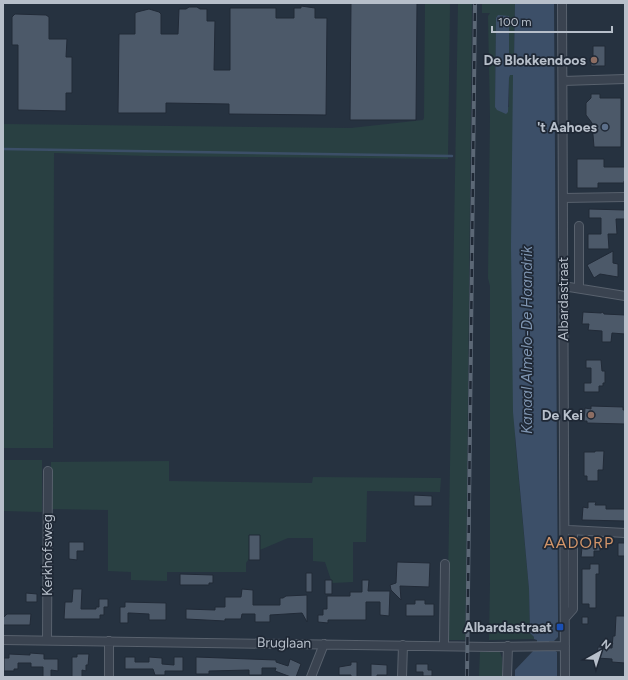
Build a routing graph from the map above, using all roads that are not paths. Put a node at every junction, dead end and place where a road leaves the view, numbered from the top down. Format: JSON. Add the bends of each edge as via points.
{"nodes":[{"id":1,"x":562,"y":3,"type":"edge"},
{"id":2,"x":625,"y":79,"type":"edge"},
{"id":3,"x":563,"y":81,"type":"junction"},
{"id":4,"x":625,"y":197,"type":"edge"},
{"id":5,"x":563,"y":198,"type":"junction"},
{"id":6,"x":579,"y":226,"type":"dead end"},
{"id":7,"x":563,"y":286,"type":"junction"},
{"id":8,"x":579,"y":288,"type":"junction"},
{"id":9,"x":625,"y":296,"type":"edge"},
{"id":10,"x":48,"y":471,"type":"dead end"},
{"id":11,"x":564,"y":530,"type":"junction"},
{"id":12,"x":573,"y":531,"type":"junction"},
{"id":13,"x":625,"y":533,"type":"edge"},
{"id":14,"x":445,"y":564,"type":"dead end"},
{"id":15,"x":565,"y":618,"type":"junction"},
{"id":16,"x":3,"y":640,"type":"edge"},
{"id":17,"x":47,"y":640,"type":"junction"},
{"id":18,"x":109,"y":641,"type":"junction"},
{"id":19,"x":324,"y":644,"type":"junction"},
{"id":20,"x":403,"y":645,"type":"junction"},
{"id":21,"x":444,"y":646,"type":"junction"},
{"id":22,"x":508,"y":646,"type":"junction"},
{"id":23,"x":565,"y":646,"type":"junction"},
{"id":24,"x":109,"y":677,"type":"edge"},
{"id":25,"x":311,"y":677,"type":"edge"},
{"id":26,"x":402,"y":677,"type":"edge"},
{"id":27,"x":507,"y":677,"type":"edge"},
{"id":28,"x":565,"y":677,"type":"edge"}],
"edges":[{"from":1,"to":3,"type":"street","name":"Albardastraat"},
{"from":2,"to":3,"type":"street"},
{"from":3,"to":5,"type":"street","name":"Albardastraat"},
{"from":4,"to":5,"type":"street"},
{"from":5,"to":7,"type":"street","name":"Albardastraat"},
{"from":6,"to":8,"type":"street","name":"Albardastraat"},
{"from":7,"to":8,"type":"street"},
{"from":7,"to":11,"type":"street","name":"Albardastraat"},
{"from":8,"to":9,"type":"street"},
{"from":10,"to":17,"type":"street","name":"Kerkhofsweg"},
{"from":11,"to":12,"type":"street"},
{"from":11,"to":15,"type":"street","name":"Albardastraat"},
{"from":12,"to":13,"type":"street"},
{"from":12,"to":15,"type":"street","name":"Albardastraat","via":[[573,609]]},
{"from":14,"to":21,"type":"street"},
{"from":15,"to":23,"type":"street","name":"Albardastraat"},
{"from":16,"to":17,"type":"street","name":"Bruglaan"},
{"from":17,"to":18,"type":"street","name":"Bruglaan"},
{"from":18,"to":19,"type":"street","name":"Bruglaan"},
{"from":18,"to":24,"type":"street"},
{"from":19,"to":20,"type":"street","name":"Bruglaan"},
{"from":19,"to":25,"type":"street"},
{"from":20,"to":21,"type":"street","name":"Bruglaan"},
{"from":20,"to":26,"type":"street"},
{"from":21,"to":22,"type":"street","name":"Bruglaan"},
{"from":22,"to":23,"type":"street","name":"Bruglaan"},
{"from":22,"to":27,"type":"street"},
{"from":23,"to":28,"type":"street","name":"Albardastraat"}]}
